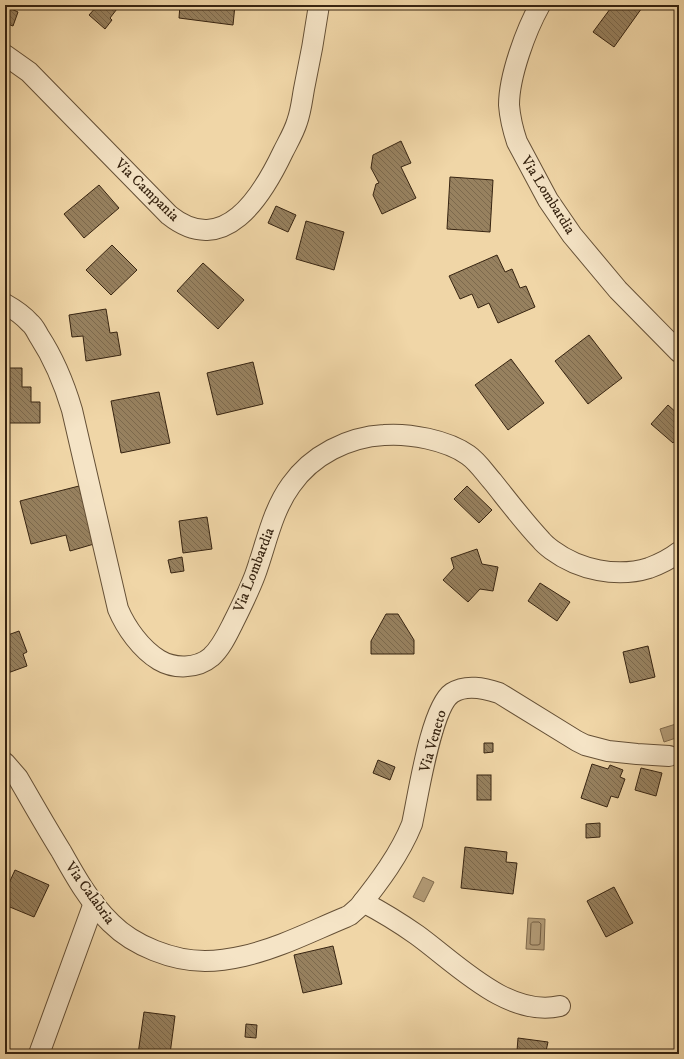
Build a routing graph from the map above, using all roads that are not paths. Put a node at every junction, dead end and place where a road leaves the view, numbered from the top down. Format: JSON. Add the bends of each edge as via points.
{"nodes":[{"id":1,"x":319,"y":5,"type":"edge"},
{"id":2,"x":540,"y":5,"type":"edge"},
{"id":3,"x":5,"y":55,"type":"edge"},
{"id":4,"x":5,"y":304,"type":"edge"},
{"id":5,"x":679,"y":352,"type":"edge"},
{"id":6,"x":679,"y":552,"type":"edge"},
{"id":7,"x":669,"y":756,"type":"dead end"},
{"id":8,"x":5,"y":764,"type":"edge"},
{"id":9,"x":94,"y":903,"type":"junction"},
{"id":10,"x":359,"y":907,"type":"junction"},
{"id":11,"x":560,"y":1006,"type":"dead end"},
{"id":12,"x":39,"y":1054,"type":"edge"}],
"edges":[{"from":1,"to":3,"type":"street","name":"Via Campania","via":[[312,54],[297,122],[261,192],[244,212],[230,223],[218,228],[191,227],[177,221],[29,72]]},
{"from":2,"to":5,"type":"street","name":"Via Lombardia","via":[[524,40],[512,80],[509,107],[517,142],[548,200],[572,235],[618,290]]},
{"from":4,"to":6,"type":"street","name":"Via Lombardia","via":[[30,323],[58,368],[72,410],[118,609],[126,626],[146,650],[165,663],[176,666],[195,665],[205,661],[215,652],[242,607],[255,576],[276,510],[290,485],[318,458],[365,437],[407,435],[439,442],[468,455],[541,540],[552,550],[586,567],[618,572],[633,571],[655,566]]},
{"from":7,"to":10,"type":"street","name":"Via Veneto","via":[[622,753],[592,747],[577,741],[499,693],[485,688],[456,691],[444,702],[433,730],[409,832]]},
{"from":8,"to":9,"type":"street","name":"Via Calabria","via":[[18,778],[74,874]]},
{"from":9,"to":10,"type":"street","name":"Via Calabria","via":[[111,924],[135,942],[166,955],[204,961],[244,956],[281,945],[346,917]]},
{"from":9,"to":12,"type":"street"},
{"from":10,"to":11,"type":"street","via":[[403,925],[474,979],[499,994],[534,1007]]}]}
